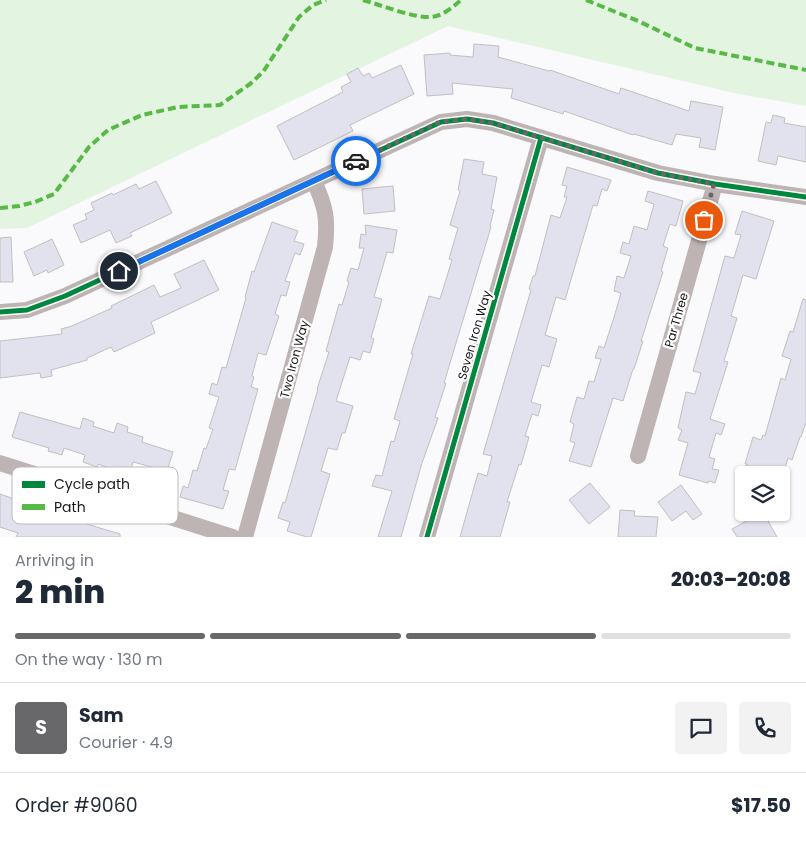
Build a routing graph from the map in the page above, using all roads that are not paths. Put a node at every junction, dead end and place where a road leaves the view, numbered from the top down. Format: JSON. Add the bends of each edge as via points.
{"nodes":[{"id":1,"x":541,"y":138,"type":"junction"},
{"id":2,"x":314,"y":181,"type":"junction"},
{"id":3,"x":714,"y":184,"type":"junction"},
{"id":4,"x":806,"y":197,"type":"edge"},
{"id":5,"x":0,"y":312,"type":"edge"},
{"id":6,"x":638,"y":456,"type":"dead end"},
{"id":7,"x":0,"y":463,"type":"edge"},
{"id":8,"x":13,"y":467,"type":"edge"},
{"id":9,"x":178,"y":520,"type":"edge"},
{"id":10,"x":233,"y":537,"type":"edge"},
{"id":11,"x":245,"y":537,"type":"edge"},
{"id":12,"x":427,"y":537,"type":"edge"}],
"edges":[{"from":1,"to":2,"type":"street","via":[[467,119],[440,122]]},
{"from":1,"to":3,"type":"street","via":[[658,173]]},
{"from":1,"to":12,"type":"street","name":"Seven Iron Way"},
{"from":2,"to":5,"type":"street","via":[[65,296],[27,310]]},
{"from":2,"to":11,"type":"street","name":"Two Iron Way","via":[[324,202],[328,223],[325,247]]},
{"from":3,"to":4,"type":"street"},
{"from":3,"to":6,"type":"street","name":"Par Three"},
{"from":7,"to":8,"type":"street"},
{"from":9,"to":10,"type":"street"}]}
